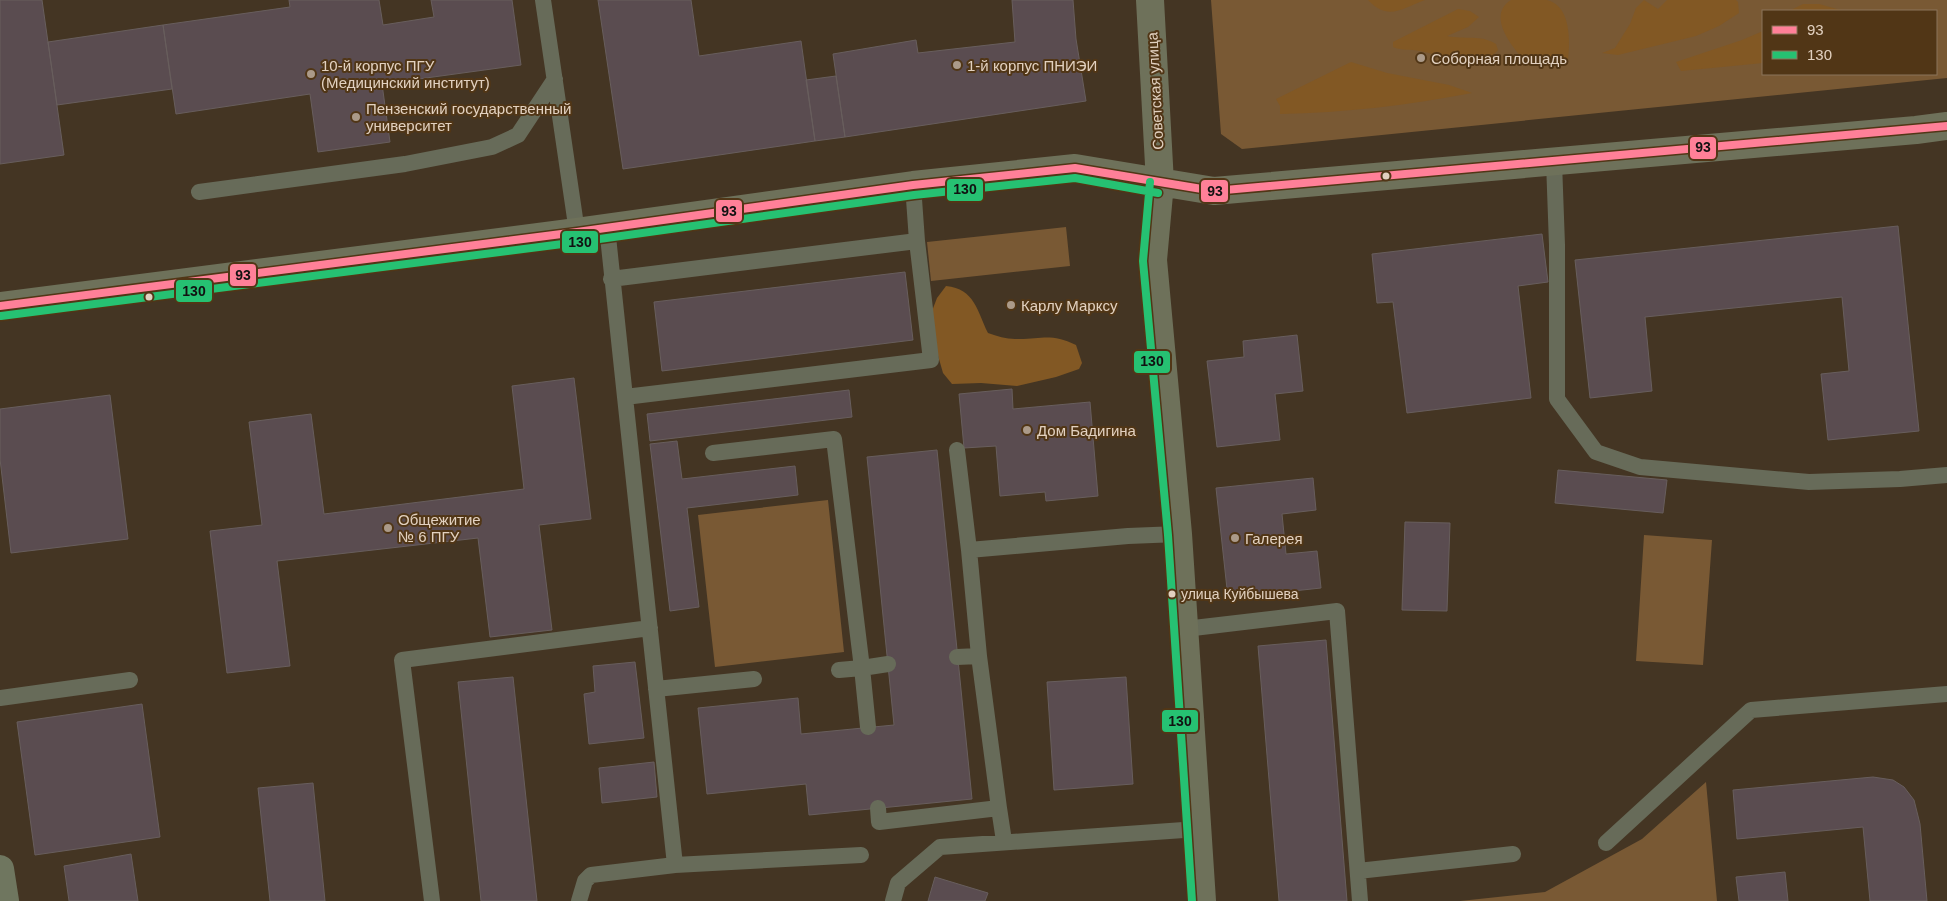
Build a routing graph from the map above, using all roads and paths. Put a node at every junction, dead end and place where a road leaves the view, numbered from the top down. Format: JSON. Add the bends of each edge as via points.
{"nodes":[{"id":1,"x":542,"y":0,"type":"edge"},
{"id":2,"x":1150,"y":0,"type":"edge"},
{"id":3,"x":555,"y":79,"type":"junction"},
{"id":4,"x":1947,"y":126,"type":"edge"},
{"id":5,"x":1554,"y":162,"type":"junction"},
{"id":6,"x":1160,"y":183,"type":"junction"},
{"id":7,"x":913,"y":186,"type":"junction"},
{"id":8,"x":199,"y":192,"type":"dead end"},
{"id":9,"x":607,"y":227,"type":"junction"},
{"id":10,"x":577,"y":232,"type":"junction"},
{"id":11,"x":917,"y":241,"type":"junction"},
{"id":12,"x":611,"y":279,"type":"junction"},
{"id":13,"x":0,"y":306,"type":"edge"},
{"id":14,"x":625,"y":397,"type":"junction"},
{"id":15,"x":957,"y":450,"type":"dead end"},
{"id":16,"x":712,"y":453,"type":"dead end"},
{"id":17,"x":1947,"y":475,"type":"edge"},
{"id":18,"x":1178,"y":534,"type":"junction"},
{"id":19,"x":969,"y":550,"type":"junction"},
{"id":20,"x":650,"y":628,"type":"junction"},
{"id":21,"x":1184,"y":629,"type":"junction"},
{"id":22,"x":979,"y":656,"type":"junction"},
{"id":23,"x":957,"y":657,"type":"dead end"},
{"id":24,"x":888,"y":664,"type":"dead end"},
{"id":25,"x":862,"y":668,"type":"junction"},
{"id":26,"x":840,"y":670,"type":"dead end"},
{"id":27,"x":754,"y":679,"type":"dead end"},
{"id":28,"x":130,"y":680,"type":"dead end"},
{"id":29,"x":656,"y":689,"type":"junction"},
{"id":30,"x":1947,"y":694,"type":"edge"},
{"id":31,"x":0,"y":698,"type":"edge"},
{"id":32,"x":868,"y":727,"type":"dead end"},
{"id":33,"x":878,"y":808,"type":"dead end"},
{"id":34,"x":999,"y":808,"type":"junction"},
{"id":35,"x":1198,"y":830,"type":"junction"},
{"id":36,"x":1004,"y":841,"type":"junction"},
{"id":37,"x":1606,"y":843,"type":"dead end"},
{"id":38,"x":1513,"y":854,"type":"dead end"},
{"id":39,"x":861,"y":855,"type":"dead end"},
{"id":40,"x":675,"y":866,"type":"junction"},
{"id":41,"x":0,"y":869,"type":"edge"},
{"id":42,"x":1358,"y":871,"type":"junction"},
{"id":43,"x":5,"y":901,"type":"edge"},
{"id":44,"x":432,"y":901,"type":"edge"},
{"id":45,"x":579,"y":901,"type":"edge"},
{"id":46,"x":893,"y":901,"type":"edge"},
{"id":47,"x":1202,"y":901,"type":"edge"},
{"id":48,"x":1360,"y":901,"type":"edge"}],
"edges":[{"from":1,"to":3,"type":"lane"},
{"from":2,"to":6,"type":"main road","name":"Советская улица"},
{"from":3,"to":8,"type":"lane","via":[[518,135],[492,146],[404,164]]},
{"from":3,"to":10,"type":"lane"},
{"from":4,"to":5,"type":"main road"},
{"from":5,"to":6,"type":"main road","via":[[1214,192]]},
{"from":5,"to":17,"type":"lane","via":[[1557,399],[1596,452],[1640,467],[1809,482]]},
{"from":6,"to":7,"type":"main road","via":[[1075,168]]},
{"from":6,"to":18,"type":"main road","via":[[1153,260]]},
{"from":7,"to":9,"type":"main road"},
{"from":7,"to":11,"type":"lane"},
{"from":9,"to":10,"type":"main road"},
{"from":9,"to":12,"type":"lane"},
{"from":10,"to":13,"type":"main road"},
{"from":11,"to":12,"type":"lane"},
{"from":11,"to":14,"type":"lane","via":[[931,360]]},
{"from":12,"to":14,"type":"lane"},
{"from":14,"to":20,"type":"lane"},
{"from":15,"to":19,"type":"lane"},
{"from":16,"to":25,"type":"lane","via":[[834,439]]},
{"from":18,"to":19,"type":"lane"},
{"from":18,"to":21,"type":"main road"},
{"from":19,"to":22,"type":"lane"},
{"from":20,"to":29,"type":"lane"},
{"from":20,"to":44,"type":"lane","via":[[402,660]]},
{"from":21,"to":35,"type":"main road"},
{"from":21,"to":42,"type":"lane","via":[[1337,611]]},
{"from":22,"to":23,"type":"lane"},
{"from":22,"to":34,"type":"lane"},
{"from":24,"to":25,"type":"lane"},
{"from":25,"to":26,"type":"lane"},
{"from":25,"to":32,"type":"lane"},
{"from":27,"to":29,"type":"lane"},
{"from":28,"to":31,"type":"lane"},
{"from":29,"to":40,"type":"lane"},
{"from":30,"to":37,"type":"lane","via":[[1751,710]]},
{"from":33,"to":34,"type":"lane","via":[[879,822]]},
{"from":34,"to":36,"type":"lane"},
{"from":35,"to":36,"type":"lane"},
{"from":35,"to":47,"type":"main road"},
{"from":36,"to":46,"type":"lane","via":[[940,846],[898,883]]},
{"from":38,"to":42,"type":"lane"},
{"from":39,"to":40,"type":"lane"},
{"from":40,"to":45,"type":"lane","via":[[592,875],[585,881]]},
{"from":41,"to":43,"type":"street"},
{"from":42,"to":48,"type":"lane"}]}
